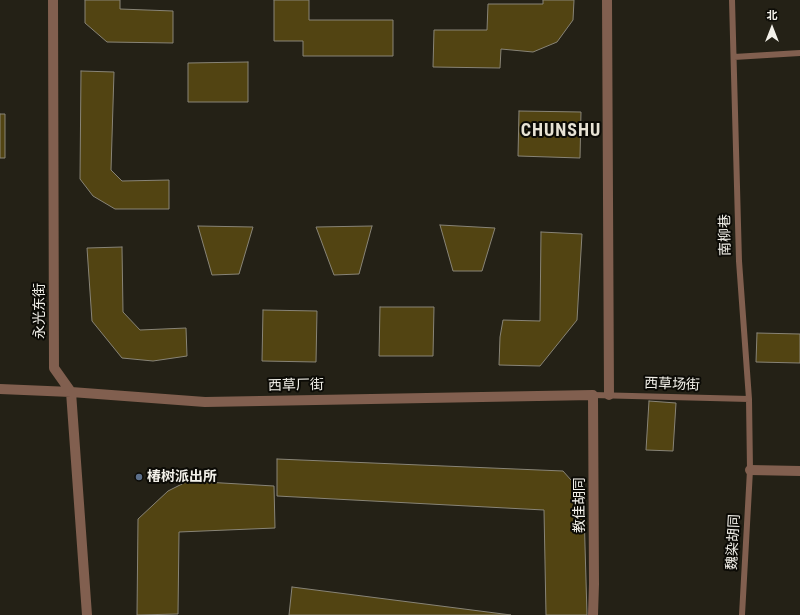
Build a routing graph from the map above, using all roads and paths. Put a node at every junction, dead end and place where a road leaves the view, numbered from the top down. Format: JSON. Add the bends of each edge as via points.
{"nodes":[{"id":1,"x":53,"y":0,"type":"edge"},
{"id":2,"x":607,"y":0,"type":"edge"},
{"id":3,"x":732,"y":0,"type":"edge"},
{"id":4,"x":800,"y":53,"type":"edge"},
{"id":5,"x":734,"y":57,"type":"junction"},
{"id":6,"x":0,"y":389,"type":"edge"},
{"id":7,"x":72,"y":392,"type":"junction"},
{"id":8,"x":593,"y":395,"type":"junction"},
{"id":9,"x":609,"y":395,"type":"junction"},
{"id":10,"x":749,"y":399,"type":"junction"},
{"id":11,"x":750,"y":470,"type":"junction"},
{"id":12,"x":800,"y":470,"type":"edge"},
{"id":13,"x":87,"y":615,"type":"edge"},
{"id":14,"x":593,"y":615,"type":"edge"},
{"id":15,"x":742,"y":615,"type":"edge"}],
"edges":[{"from":1,"to":7,"type":"street","name":"永光东街","via":[[54,368]]},
{"from":2,"to":9,"type":"street"},
{"from":3,"to":5,"type":"lane","name":"南柳巷"},
{"from":4,"to":5,"type":"lane"},
{"from":5,"to":10,"type":"lane","name":"南柳巷","via":[[739,261]]},
{"from":6,"to":7,"type":"street","name":"西草厂街"},
{"from":7,"to":8,"type":"street","name":"西草厂街","via":[[205,402]]},
{"from":7,"to":13,"type":"street"},
{"from":8,"to":9,"type":"lane","name":"西草场街"},
{"from":8,"to":14,"type":"street","name":"教佳胡同"},
{"from":9,"to":10,"type":"lane","name":"西草场街"},
{"from":10,"to":11,"type":"lane","name":"南柳巷"},
{"from":11,"to":12,"type":"street"},
{"from":11,"to":15,"type":"lane","name":"魏染胡同"}]}
